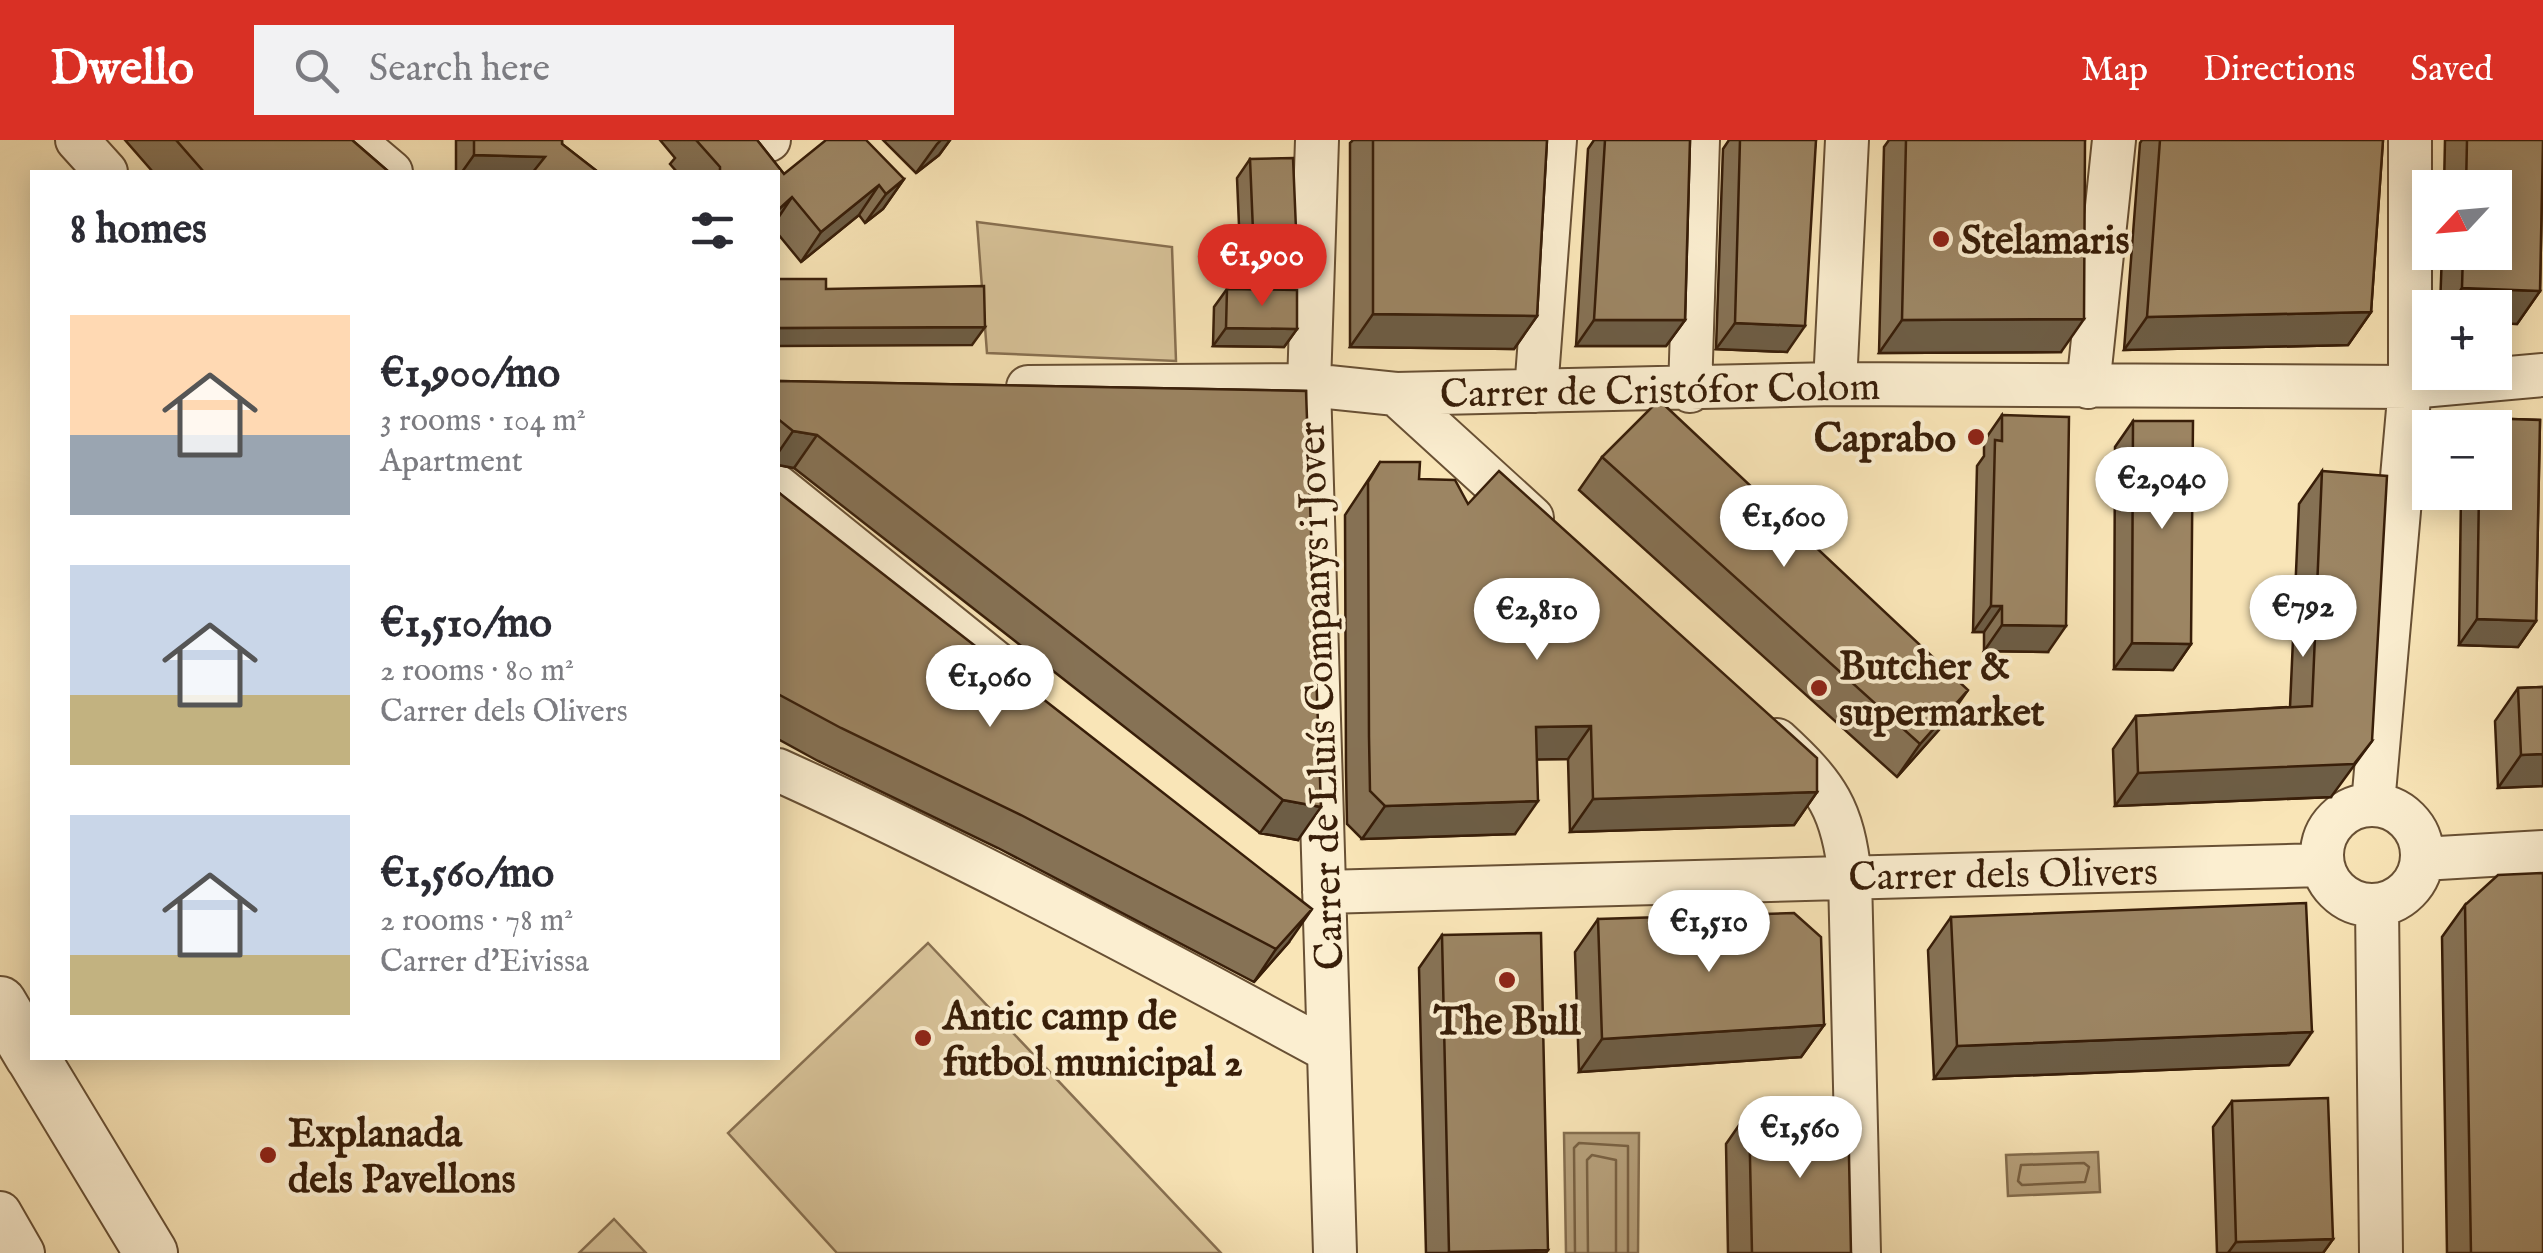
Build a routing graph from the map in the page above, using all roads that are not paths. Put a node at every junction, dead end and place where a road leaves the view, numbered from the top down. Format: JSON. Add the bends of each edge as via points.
{"nodes":[{"id":1,"x":77,"y":140,"type":"edge"},
{"id":2,"x":353,"y":140,"type":"edge"},
{"id":3,"x":399,"y":140,"type":"edge"},
{"id":4,"x":749,"y":140,"type":"edge"},
{"id":5,"x":769,"y":140,"type":"edge"},
{"id":6,"x":1317,"y":140,"type":"edge"},
{"id":7,"x":1555,"y":140,"type":"edge"},
{"id":8,"x":1698,"y":140,"type":"edge"},
{"id":9,"x":1846,"y":140,"type":"edge"},
{"id":10,"x":2114,"y":140,"type":"edge"},
{"id":11,"x":2410,"y":140,"type":"edge"},
{"id":12,"x":104,"y":170,"type":"edge"},
{"id":13,"x":389,"y":170,"type":"edge"},
{"id":14,"x":398,"y":170,"type":"edge"},
{"id":15,"x":2543,"y":375,"type":"edge"},
{"id":16,"x":1835,"y":384,"type":"junction"},
{"id":17,"x":1309,"y":385,"type":"junction"},
{"id":18,"x":2088,"y":386,"type":"junction"},
{"id":19,"x":994,"y":388,"type":"edge"},
{"id":20,"x":2410,"y":388,"type":"junction"},
{"id":21,"x":1690,"y":391,"type":"junction"},
{"id":22,"x":1536,"y":392,"type":"junction"},
{"id":23,"x":1396,"y":394,"type":"junction"},
{"id":24,"x":780,"y":489,"type":"edge"},
{"id":25,"x":1568,"y":550,"type":"edge"},
{"id":26,"x":1037,"y":696,"type":"edge"},
{"id":27,"x":1740,"y":707,"type":"edge"},
{"id":28,"x":780,"y":771,"type":"edge"},
{"id":29,"x":2373,"y":804,"type":"junction"},
{"id":30,"x":2543,"y":852,"type":"edge"},
{"id":31,"x":2422,"y":859,"type":"junction"},
{"id":32,"x":2322,"y":865,"type":"junction"},
{"id":33,"x":1850,"y":876,"type":"junction"},
{"id":34,"x":1282,"y":893,"type":"edge"},
{"id":35,"x":2378,"y":906,"type":"junction"},
{"id":36,"x":1326,"y":911,"type":"junction"},
{"id":37,"x":0,"y":1003,"type":"edge"},
{"id":38,"x":1329,"y":1050,"type":"junction"},
{"id":39,"x":30,"y":1052,"type":"edge"},
{"id":40,"x":35,"y":1060,"type":"edge"},
{"id":41,"x":0,"y":1214,"type":"edge"},
{"id":42,"x":23,"y":1253,"type":"edge"},
{"id":43,"x":151,"y":1253,"type":"edge"},
{"id":44,"x":1335,"y":1253,"type":"edge"},
{"id":45,"x":1859,"y":1253,"type":"edge"},
{"id":46,"x":2381,"y":1253,"type":"edge"}],
"edges":[{"from":1,"to":12,"type":"street"},
{"from":2,"to":13,"type":"street"},
{"from":3,"to":14,"type":"street"},
{"from":4,"to":5,"type":"street"},
{"from":6,"to":17,"type":"street","name":"Carrer de Lluís Companys i Jover"},
{"from":7,"to":22,"type":"street"},
{"from":8,"to":21,"type":"street"},
{"from":9,"to":16,"type":"street"},
{"from":10,"to":18,"type":"street"},
{"from":11,"to":20,"type":"street"},
{"from":15,"to":20,"type":"street","name":"Carrer de Cristófor Colom"},
{"from":16,"to":18,"type":"street","name":"Carrer de Cristófor Colom"},
{"from":16,"to":21,"type":"street","name":"Carrer de Cristófor Colom"},
{"from":17,"to":19,"type":"street","name":"Carrer de Cristófor Colom"},
{"from":17,"to":23,"type":"street","name":"Carrer de Cristófor Colom"},
{"from":17,"to":36,"type":"street","name":"Carrer de Lluís Companys i Jover"},
{"from":18,"to":20,"type":"street","name":"Carrer de Cristófor Colom"},
{"from":20,"to":29,"type":"street"},
{"from":21,"to":22,"type":"street","name":"Carrer de Cristófor Colom"},
{"from":22,"to":23,"type":"street","name":"Carrer de Cristófor Colom"},
{"from":23,"to":25,"type":"street"},
{"from":24,"to":26,"type":"street"},
{"from":27,"to":33,"type":"street","via":[[1812,772],[1844,828]]},
{"from":28,"to":38,"type":"street","via":[[1095,924]]},
{"from":29,"to":31,"type":"street","via":[[2410,822]]},
{"from":29,"to":32,"type":"street","via":[[2333,822],[2322,843]]},
{"from":30,"to":31,"type":"street"},
{"from":31,"to":35,"type":"street","via":[[2416,882]]},
{"from":32,"to":33,"type":"street","name":"Carrer dels Olivers"},
{"from":32,"to":35,"type":"street","via":[[2342,896]]},
{"from":33,"to":36,"type":"street","name":"Carrer dels Olivers"},
{"from":33,"to":45,"type":"street"},
{"from":34,"to":36,"type":"street"},
{"from":35,"to":46,"type":"street"},
{"from":36,"to":38,"type":"street","name":"Carrer de Lluís Companys i Jover"},
{"from":37,"to":39,"type":"street"},
{"from":38,"to":44,"type":"street","name":"Carrer de Lluís Companys i Jover"},
{"from":40,"to":43,"type":"street"},
{"from":41,"to":42,"type":"street"}]}
